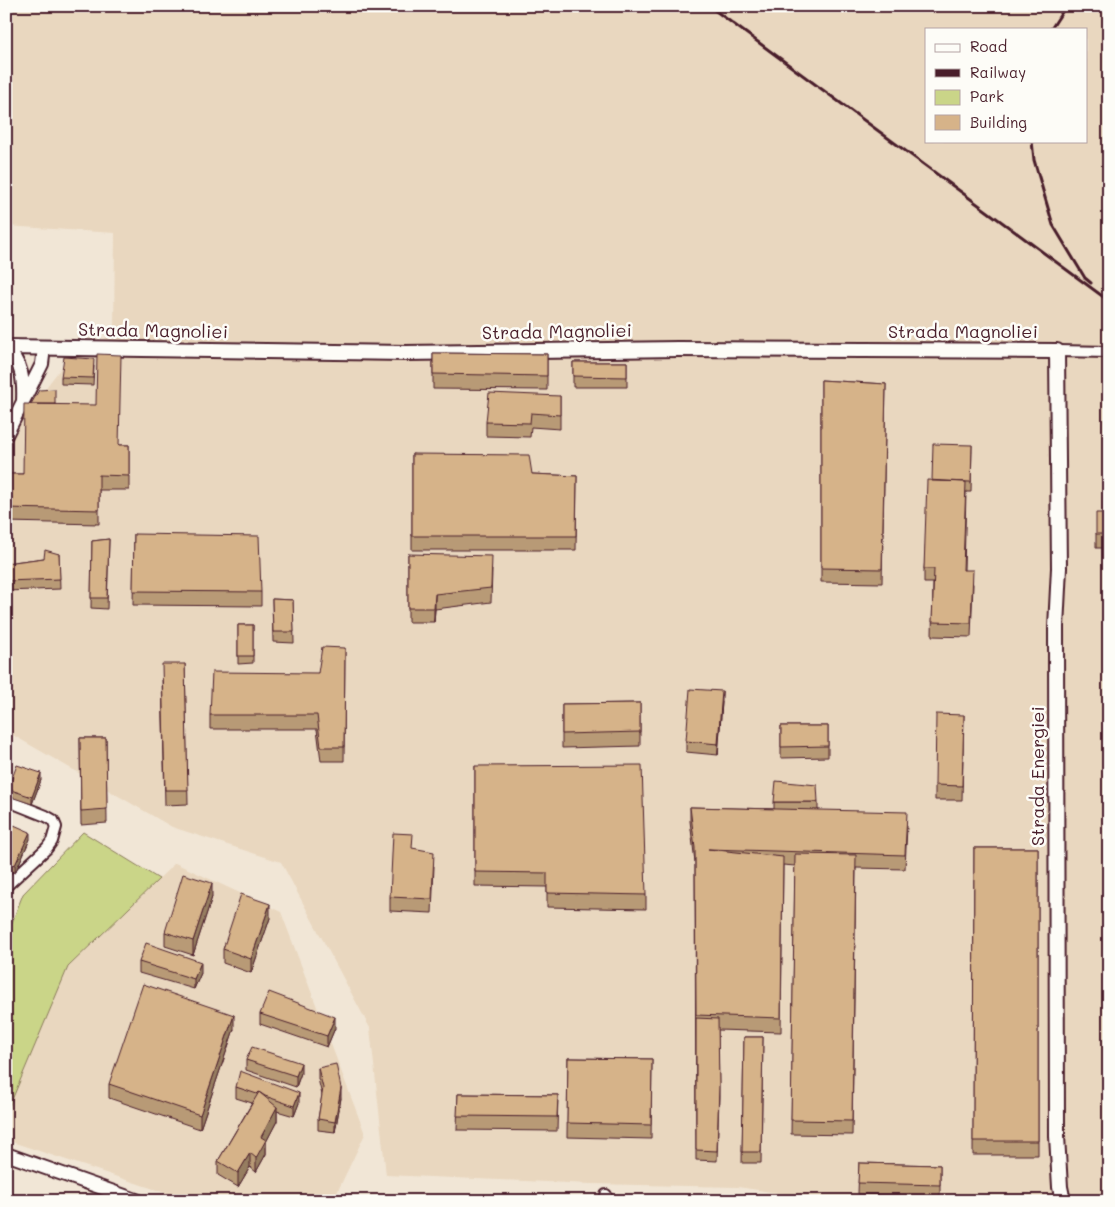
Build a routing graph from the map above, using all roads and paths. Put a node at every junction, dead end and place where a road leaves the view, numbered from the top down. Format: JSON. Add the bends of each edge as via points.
{"nodes":[{"id":1,"x":6,"y":347,"type":"edge"},
{"id":2,"x":44,"y":348,"type":"junction"},
{"id":3,"x":1057,"y":352,"type":"junction"},
{"id":4,"x":1109,"y":352,"type":"edge"},
{"id":5,"x":23,"y":403,"type":"junction"},
{"id":6,"x":6,"y":435,"type":"edge"},
{"id":7,"x":6,"y":800,"type":"edge"},
{"id":8,"x":6,"y":886,"type":"edge"},
{"id":9,"x":6,"y":1154,"type":"edge"},
{"id":10,"x":139,"y":1201,"type":"edge"},
{"id":11,"x":1063,"y":1201,"type":"edge"}],
"edges":[{"from":1,"to":2,"type":"main road","name":"Strada Magnoliei"},
{"from":1,"to":5,"type":"street","via":[[22,376]]},
{"from":2,"to":3,"type":"main road","name":"Strada Magnoliei","via":[[406,353],[670,350]]},
{"from":2,"to":5,"type":"street","via":[[42,364]]},
{"from":3,"to":4,"type":"street","name":"Strada Magnoliei"},
{"from":3,"to":11,"type":"main road","name":"Strada Energiei","via":[[1057,1136]]},
{"from":5,"to":6,"type":"street"},
{"from":7,"to":8,"type":"street","via":[[46,816],[56,827],[47,848]]},
{"from":9,"to":10,"type":"street"}]}
